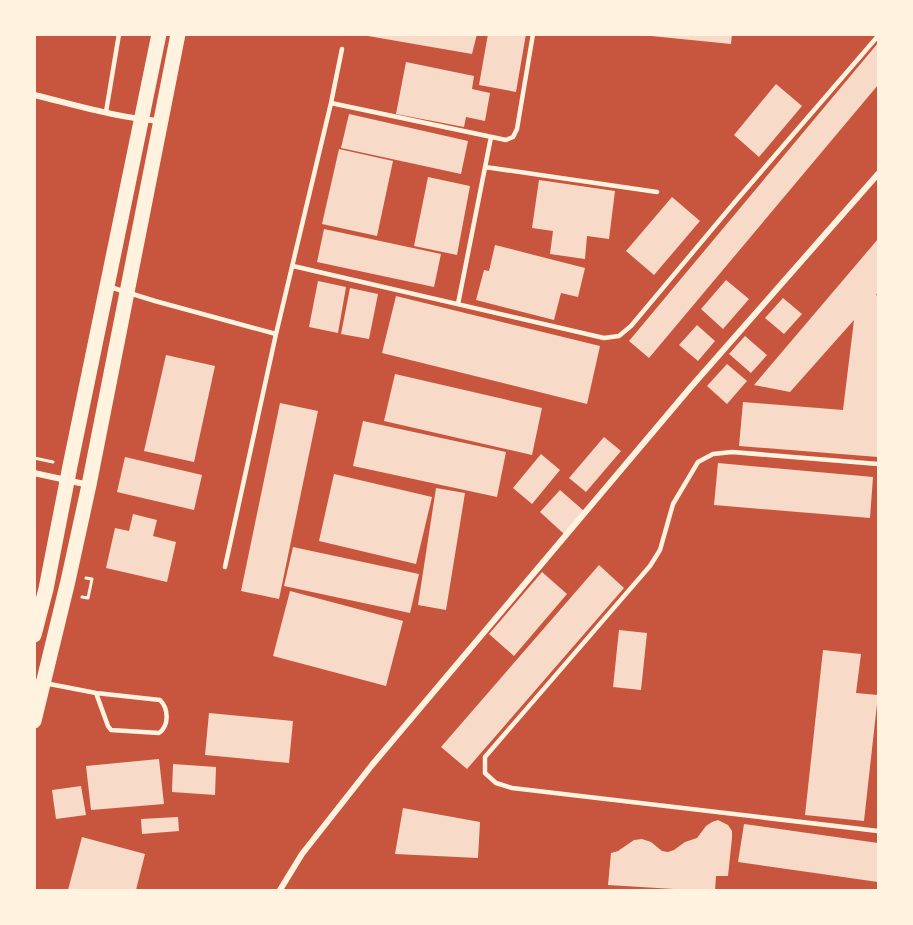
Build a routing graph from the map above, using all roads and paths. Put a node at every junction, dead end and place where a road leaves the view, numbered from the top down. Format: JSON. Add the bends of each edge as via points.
{"nodes":[{"id":1,"x":119,"y":34,"type":"edge"},
{"id":2,"x":159,"y":34,"type":"edge"},
{"id":3,"x":178,"y":34,"type":"edge"},
{"id":4,"x":533,"y":34,"type":"edge"},
{"id":5,"x":879,"y":36,"type":"edge"},
{"id":6,"x":342,"y":50,"type":"dead end"},
{"id":7,"x":34,"y":95,"type":"edge"},
{"id":8,"x":331,"y":103,"type":"junction"},
{"id":9,"x":106,"y":112,"type":"junction"},
{"id":10,"x":141,"y":120,"type":"junction"},
{"id":11,"x":160,"y":121,"type":"junction"},
{"id":12,"x":491,"y":137,"type":"junction"},
{"id":13,"x":485,"y":167,"type":"junction"},
{"id":14,"x":879,"y":174,"type":"edge"},
{"id":15,"x":657,"y":192,"type":"dead end"},
{"id":16,"x":293,"y":266,"type":"junction"},
{"id":17,"x":107,"y":286,"type":"junction"},
{"id":18,"x":127,"y":293,"type":"junction"},
{"id":19,"x":458,"y":304,"type":"junction"},
{"id":20,"x":276,"y":334,"type":"junction"},
{"id":21,"x":879,"y":464,"type":"edge"},
{"id":22,"x":34,"y":473,"type":"edge"},
{"id":23,"x":67,"y":480,"type":"junction"},
{"id":24,"x":89,"y":485,"type":"junction"},
{"id":25,"x":225,"y":567,"type":"dead end"},
{"id":26,"x":92,"y":579,"type":"dead end"},
{"id":27,"x":83,"y":591,"type":"dead end"},
{"id":28,"x":34,"y":635,"type":"edge"},
{"id":29,"x":39,"y":682,"type":"edge"},
{"id":30,"x":96,"y":693,"type":"junction"},
{"id":31,"x":34,"y":721,"type":"edge"},
{"id":32,"x":879,"y":831,"type":"edge"},
{"id":33,"x":280,"y":891,"type":"edge"}],
"edges":[{"from":1,"to":9,"type":"lane"},
{"from":2,"to":10,"type":"main road"},
{"from":3,"to":11,"type":"main road"},
{"from":4,"to":12,"type":"lane","via":[[517,129],[506,140]]},
{"from":5,"to":19,"type":"lane","via":[[619,336],[604,338]]},
{"from":6,"to":8,"type":"lane"},
{"from":7,"to":9,"type":"street"},
{"from":8,"to":12,"type":"lane"},
{"from":8,"to":16,"type":"lane"},
{"from":9,"to":10,"type":"street"},
{"from":10,"to":11,"type":"street"},
{"from":10,"to":17,"type":"main road"},
{"from":11,"to":18,"type":"main road"},
{"from":12,"to":13,"type":"lane"},
{"from":13,"to":15,"type":"lane"},
{"from":13,"to":19,"type":"lane"},
{"from":14,"to":33,"type":"street","via":[[690,388],[372,765],[302,854]]},
{"from":16,"to":19,"type":"lane"},
{"from":16,"to":20,"type":"lane"},
{"from":17,"to":18,"type":"lane"},
{"from":17,"to":23,"type":"main road"},
{"from":18,"to":20,"type":"lane"},
{"from":18,"to":24,"type":"main road"},
{"from":20,"to":25,"type":"lane"},
{"from":21,"to":32,"type":"lane","via":[[732,452],[713,454],[698,462],[673,504],[660,550],[650,566],[485,757],[484,773],[495,783],[512,788]]},
{"from":22,"to":23,"type":"street"},
{"from":23,"to":24,"type":"street"},
{"from":23,"to":28,"type":"main road"},
{"from":24,"to":29,"type":"main road","via":[[68,581]]},
{"from":26,"to":27,"type":"path","via":[[88,598],[82,597]]},
{"from":29,"to":30,"type":"lane"},
{"from":29,"to":31,"type":"main road"},
{"from":30,"to":30,"type":"lane","via":[[160,700],[167,710],[166,726],[159,733],[111,730]]}]}
